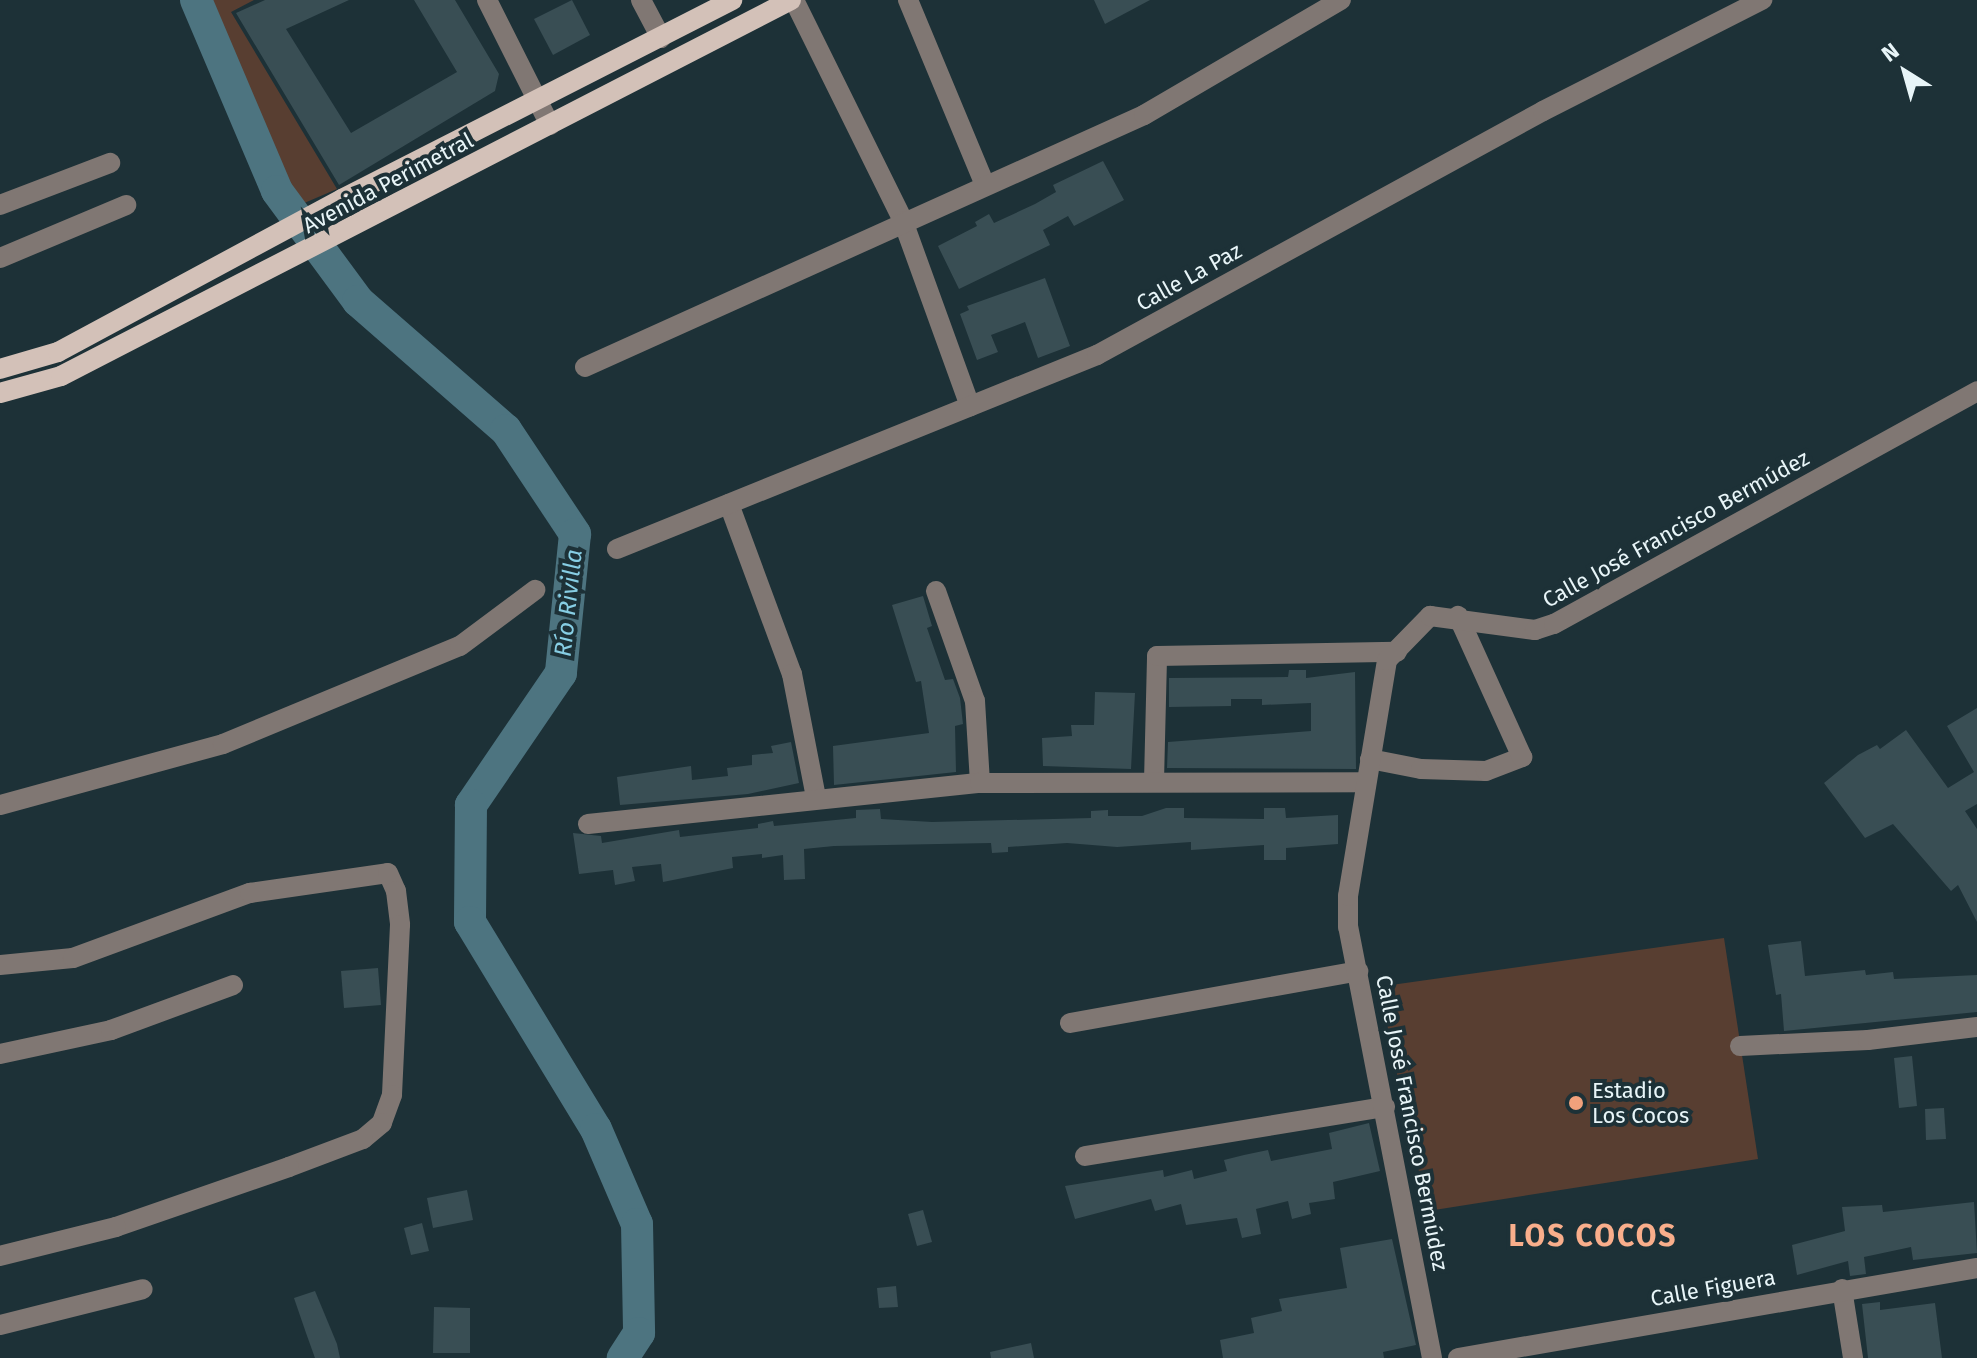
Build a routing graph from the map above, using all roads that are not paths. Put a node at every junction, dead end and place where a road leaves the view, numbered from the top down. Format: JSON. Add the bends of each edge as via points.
{"nodes":[{"id":1,"x":487,"y":0,"type":"edge"},
{"id":2,"x":641,"y":0,"type":"edge"},
{"id":3,"x":732,"y":0,"type":"edge"},
{"id":4,"x":792,"y":0,"type":"edge"},
{"id":5,"x":908,"y":0,"type":"edge"},
{"id":6,"x":1341,"y":0,"type":"edge"},
{"id":7,"x":1762,"y":0,"type":"edge"},
{"id":8,"x":661,"y":38,"type":"junction"},
{"id":9,"x":538,"y":102,"type":"junction"},
{"id":10,"x":550,"y":125,"type":"junction"},
{"id":11,"x":110,"y":163,"type":"dead end"},
{"id":12,"x":985,"y":185,"type":"junction"},
{"id":13,"x":0,"y":205,"type":"edge"},
{"id":14,"x":126,"y":205,"type":"dead end"},
{"id":15,"x":903,"y":221,"type":"junction"},
{"id":16,"x":0,"y":258,"type":"edge"},
{"id":17,"x":585,"y":367,"type":"dead end"},
{"id":18,"x":0,"y":369,"type":"edge"},
{"id":19,"x":1977,"y":391,"type":"edge"},
{"id":20,"x":0,"y":393,"type":"edge"},
{"id":21,"x":970,"y":406,"type":"junction"},
{"id":22,"x":729,"y":504,"type":"junction"},
{"id":23,"x":617,"y":549,"type":"dead end"},
{"id":24,"x":535,"y":590,"type":"dead end"},
{"id":25,"x":936,"y":591,"type":"dead end"},
{"id":26,"x":1458,"y":616,"type":"junction"},
{"id":27,"x":1397,"y":652,"type":"junction"},
{"id":28,"x":1370,"y":759,"type":"junction"},
{"id":29,"x":1154,"y":781,"type":"junction"},
{"id":30,"x":1366,"y":782,"type":"junction"},
{"id":31,"x":980,"y":783,"type":"junction"},
{"id":32,"x":816,"y":798,"type":"junction"},
{"id":33,"x":0,"y":805,"type":"edge"},
{"id":34,"x":588,"y":824,"type":"dead end"},
{"id":35,"x":0,"y":965,"type":"edge"},
{"id":36,"x":1358,"y":971,"type":"junction"},
{"id":37,"x":233,"y":985,"type":"dead end"},
{"id":38,"x":1070,"y":1023,"type":"dead end"},
{"id":39,"x":1977,"y":1027,"type":"edge"},
{"id":40,"x":1740,"y":1046,"type":"dead end"},
{"id":41,"x":0,"y":1054,"type":"edge"},
{"id":42,"x":1385,"y":1107,"type":"junction"},
{"id":43,"x":1085,"y":1156,"type":"dead end"},
{"id":44,"x":0,"y":1256,"type":"edge"},
{"id":45,"x":1977,"y":1268,"type":"edge"},
{"id":46,"x":143,"y":1289,"type":"dead end"},
{"id":47,"x":1842,"y":1289,"type":"junction"},
{"id":48,"x":0,"y":1325,"type":"edge"},
{"id":49,"x":1432,"y":1358,"type":"edge"},
{"id":50,"x":1458,"y":1358,"type":"edge"},
{"id":51,"x":1853,"y":1358,"type":"edge"}],
"edges":[{"from":1,"to":9,"type":"street"},
{"from":2,"to":8,"type":"street"},
{"from":3,"to":8,"type":"main road","name":"Avenida Perimetral"},
{"from":4,"to":10,"type":"main road","name":"Avenida Perimetral"},
{"from":4,"to":15,"type":"street"},
{"from":5,"to":12,"type":"street"},
{"from":6,"to":12,"type":"street","via":[[1144,115]]},
{"from":7,"to":21,"type":"street","name":"Calle La Paz","via":[[1543,111],[1097,355]]},
{"from":8,"to":9,"type":"main road","name":"Avenida Perimetral"},
{"from":9,"to":10,"type":"street"},
{"from":9,"to":18,"type":"main road","name":"Avenida Perimetral","via":[[342,199],[58,352]]},
{"from":10,"to":20,"type":"main road","name":"Avenida Perimetral","via":[[61,376]]},
{"from":11,"to":13,"type":"street"},
{"from":12,"to":15,"type":"street"},
{"from":14,"to":16,"type":"street"},
{"from":15,"to":17,"type":"street"},
{"from":15,"to":21,"type":"street"},
{"from":19,"to":26,"type":"street","name":"Calle José Francisco Bermúdez","via":[[1554,624],[1535,630]]},
{"from":21,"to":22,"type":"street","name":"Calle La Paz"},
{"from":22,"to":23,"type":"street","name":"Calle La Paz"},
{"from":22,"to":32,"type":"street","via":[[792,674]]},
{"from":24,"to":33,"type":"street","via":[[460,646],[223,744]]},
{"from":25,"to":31,"type":"street","via":[[975,701]]},
{"from":26,"to":27,"type":"street","name":"Calle José Francisco Bermúdez","via":[[1430,616]]},
{"from":26,"to":28,"type":"street","via":[[1522,757],[1486,771],[1421,769]]},
{"from":27,"to":28,"type":"street","name":"Calle José Francisco Bermúdez","via":[[1387,660]]},
{"from":27,"to":29,"type":"street","via":[[1157,656]]},
{"from":28,"to":30,"type":"street","name":"Calle José Francisco Bermúdez"},
{"from":29,"to":30,"type":"street"},
{"from":29,"to":31,"type":"street"},
{"from":30,"to":36,"type":"street","name":"Calle José Francisco Bermúdez","via":[[1348,896],[1348,927]]},
{"from":31,"to":32,"type":"street"},
{"from":32,"to":34,"type":"street"},
{"from":35,"to":44,"type":"street","via":[[73,958],[250,893],[388,873],[396,891],[400,925],[392,1095],[382,1123],[363,1139],[289,1167],[116,1227]]},
{"from":36,"to":38,"type":"street"},
{"from":36,"to":42,"type":"street","name":"Calle José Francisco Bermúdez"},
{"from":37,"to":41,"type":"street","via":[[111,1030]]},
{"from":39,"to":40,"type":"street","via":[[1868,1040]]},
{"from":42,"to":43,"type":"street"},
{"from":42,"to":49,"type":"street","name":"Calle José Francisco Bermúdez"},
{"from":45,"to":47,"type":"street","name":"Calle Figuera"},
{"from":46,"to":48,"type":"street"},
{"from":47,"to":50,"type":"street","name":"Calle Figuera"},
{"from":47,"to":51,"type":"street"}]}
